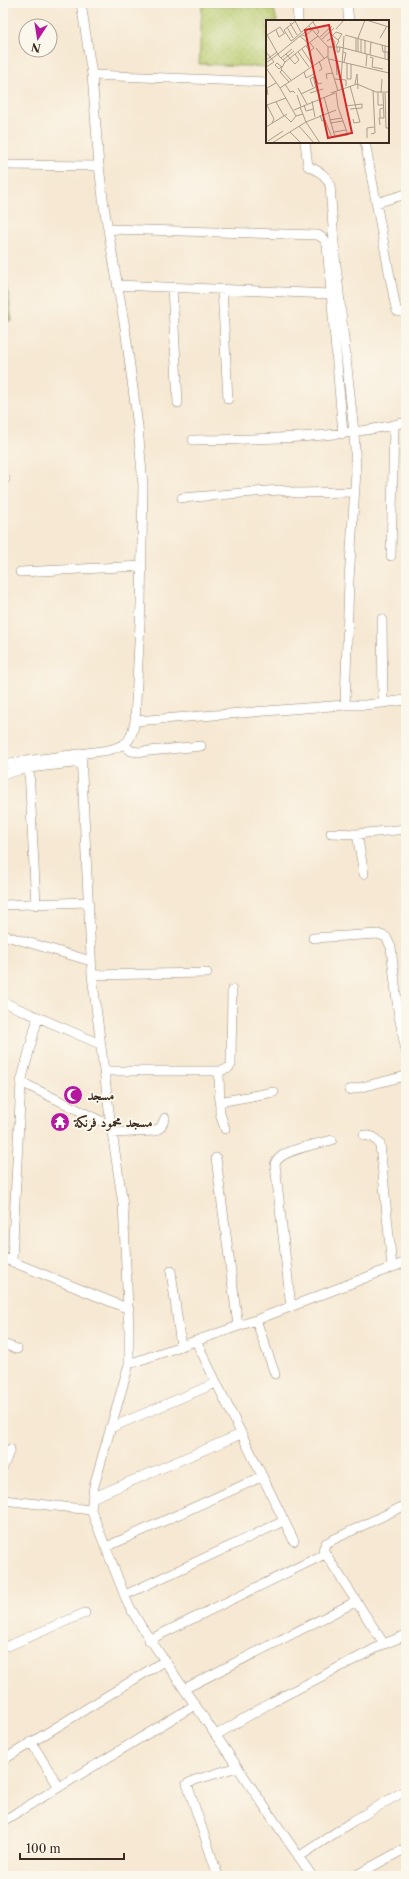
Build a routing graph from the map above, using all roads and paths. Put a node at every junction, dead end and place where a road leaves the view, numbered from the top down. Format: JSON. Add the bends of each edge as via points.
{"nodes":[{"id":1,"x":81,"y":3,"type":"edge"},
{"id":2,"x":297,"y":3,"type":"edge"},
{"id":3,"x":347,"y":3,"type":"edge"},
{"id":4,"x":298,"y":20,"type":"edge"},
{"id":5,"x":349,"y":20,"type":"edge"},
{"id":6,"x":92,"y":75,"type":"junction"},
{"id":7,"x":266,"y":82,"type":"edge"},
{"id":8,"x":305,"y":143,"type":"edge"},
{"id":9,"x":365,"y":143,"type":"edge"},
{"id":10,"x":3,"y":165,"type":"edge"},
{"id":11,"x":99,"y":166,"type":"junction"},
{"id":12,"x":406,"y":194,"type":"edge"},
{"id":13,"x":376,"y":203,"type":"junction"},
{"id":14,"x":108,"y":229,"type":"junction"},
{"id":15,"x":117,"y":285,"type":"junction"},
{"id":16,"x":172,"y":287,"type":"junction"},
{"id":17,"x":222,"y":289,"type":"junction"},
{"id":18,"x":330,"y":294,"type":"junction"},
{"id":19,"x":406,"y":313,"type":"edge"},
{"id":20,"x":228,"y":400,"type":"dead end"},
{"id":21,"x":178,"y":403,"type":"dead end"},
{"id":22,"x":406,"y":422,"type":"edge"},
{"id":23,"x":394,"y":425,"type":"junction"},
{"id":24,"x":354,"y":432,"type":"junction"},
{"id":25,"x":343,"y":434,"type":"junction"},
{"id":26,"x":193,"y":440,"type":"dead end"},
{"id":27,"x":354,"y":492,"type":"junction"},
{"id":28,"x":182,"y":498,"type":"dead end"},
{"id":29,"x":390,"y":556,"type":"dead end"},
{"id":30,"x":142,"y":566,"type":"junction"},
{"id":31,"x":20,"y":572,"type":"dead end"},
{"id":32,"x":382,"y":619,"type":"dead end"},
{"id":33,"x":406,"y":700,"type":"edge"},
{"id":34,"x":383,"y":703,"type":"junction"},
{"id":35,"x":345,"y":705,"type":"junction"},
{"id":36,"x":135,"y":721,"type":"junction"},
{"id":37,"x":124,"y":745,"type":"junction"},
{"id":38,"x":201,"y":746,"type":"dead end"},
{"id":39,"x":82,"y":758,"type":"junction"},
{"id":40,"x":3,"y":764,"type":"edge"},
{"id":41,"x":29,"y":768,"type":"junction"},
{"id":42,"x":3,"y":774,"type":"edge"},
{"id":43,"x":406,"y":829,"type":"edge"},
{"id":44,"x":331,"y":833,"type":"dead end"},
{"id":45,"x":357,"y":834,"type":"junction"},
{"id":46,"x":364,"y":874,"type":"dead end"},
{"id":47,"x":87,"y":902,"type":"junction"},
{"id":48,"x":3,"y":905,"type":"edge"},
{"id":49,"x":36,"y":905,"type":"junction"},
{"id":50,"x":3,"y":935,"type":"edge"},
{"id":51,"x":314,"y":938,"type":"dead end"},
{"id":52,"x":91,"y":961,"type":"junction"},
{"id":53,"x":207,"y":973,"type":"dead end"},
{"id":54,"x":92,"y":975,"type":"junction"},
{"id":55,"x":232,"y":990,"type":"dead end"},
{"id":56,"x":3,"y":1002,"type":"edge"},
{"id":57,"x":38,"y":1017,"type":"junction"},
{"id":58,"x":100,"y":1044,"type":"junction"},
{"id":59,"x":406,"y":1051,"type":"edge"},
{"id":60,"x":104,"y":1071,"type":"junction"},
{"id":61,"x":219,"y":1071,"type":"junction"},
{"id":62,"x":406,"y":1076,"type":"edge"},
{"id":63,"x":21,"y":1082,"type":"junction"},
{"id":64,"x":349,"y":1090,"type":"dead end"},
{"id":65,"x":274,"y":1092,"type":"dead end"},
{"id":66,"x":219,"y":1102,"type":"junction"},
{"id":67,"x":165,"y":1118,"type":"dead end"},
{"id":68,"x":111,"y":1129,"type":"junction"},
{"id":69,"x":225,"y":1129,"type":"dead end"},
{"id":70,"x":364,"y":1135,"type":"dead end"},
{"id":71,"x":332,"y":1140,"type":"dead end"},
{"id":72,"x":216,"y":1158,"type":"dead end"},
{"id":73,"x":3,"y":1258,"type":"edge"},
{"id":74,"x":12,"y":1262,"type":"junction"},
{"id":75,"x":406,"y":1262,"type":"edge"},
{"id":76,"x":392,"y":1267,"type":"junction"},
{"id":77,"x":171,"y":1271,"type":"dead end"},
{"id":78,"x":291,"y":1307,"type":"junction"},
{"id":79,"x":129,"y":1310,"type":"junction"},
{"id":80,"x":256,"y":1320,"type":"junction"},
{"id":81,"x":238,"y":1326,"type":"junction"},
{"id":82,"x":196,"y":1341,"type":"junction"},
{"id":83,"x":3,"y":1344,"type":"edge"},
{"id":84,"x":181,"y":1346,"type":"junction"},
{"id":85,"x":17,"y":1349,"type":"dead end"},
{"id":86,"x":128,"y":1364,"type":"junction"},
{"id":87,"x":276,"y":1374,"type":"dead end"},
{"id":88,"x":216,"y":1383,"type":"junction"},
{"id":89,"x":110,"y":1428,"type":"junction"},
{"id":90,"x":241,"y":1434,"type":"junction"},
{"id":91,"x":10,"y":1449,"type":"dead end"},
{"id":92,"x":3,"y":1467,"type":"edge"},
{"id":93,"x":261,"y":1477,"type":"junction"},
{"id":94,"x":92,"y":1498,"type":"junction"},
{"id":95,"x":3,"y":1500,"type":"edge"},
{"id":96,"x":406,"y":1505,"type":"edge"},
{"id":97,"x":91,"y":1510,"type":"junction"},
{"id":98,"x":284,"y":1521,"type":"junction"},
{"id":99,"x":294,"y":1541,"type":"dead end"},
{"id":100,"x":106,"y":1547,"type":"junction"},
{"id":101,"x":325,"y":1554,"type":"junction"},
{"id":102,"x":124,"y":1595,"type":"junction"},
{"id":103,"x":355,"y":1602,"type":"junction"},
{"id":104,"x":85,"y":1613,"type":"dead end"},
{"id":105,"x":405,"y":1637,"type":"edge"},
{"id":106,"x":149,"y":1640,"type":"junction"},
{"id":107,"x":384,"y":1644,"type":"junction"},
{"id":108,"x":3,"y":1646,"type":"edge"},
{"id":109,"x":164,"y":1661,"type":"junction"},
{"id":110,"x":184,"y":1689,"type":"junction"},
{"id":111,"x":195,"y":1705,"type":"junction"},
{"id":112,"x":216,"y":1735,"type":"junction"},
{"id":113,"x":31,"y":1742,"type":"junction"},
{"id":114,"x":3,"y":1760,"type":"edge"},
{"id":115,"x":237,"y":1767,"type":"junction"},
{"id":116,"x":59,"y":1787,"type":"junction"},
{"id":117,"x":406,"y":1790,"type":"edge"},
{"id":118,"x":3,"y":1821,"type":"edge"},
{"id":119,"x":406,"y":1848,"type":"edge"},
{"id":120,"x":300,"y":1856,"type":"junction"},
{"id":121,"x":218,"y":1876,"type":"edge"},
{"id":122,"x":312,"y":1876,"type":"edge"},
{"id":123,"x":355,"y":1876,"type":"edge"}],
"edges":[{"from":1,"to":6,"type":"street"},
{"from":2,"to":4,"type":"street"},
{"from":3,"to":5,"type":"street"},
{"from":6,"to":7,"type":"street"},
{"from":6,"to":11,"type":"street"},
{"from":8,"to":24,"type":"street","via":[[308,166],[326,176],[330,185]]},
{"from":9,"to":13,"type":"street"},
{"from":10,"to":11,"type":"street"},
{"from":11,"to":14,"type":"street"},
{"from":12,"to":13,"type":"street"},
{"from":13,"to":19,"type":"street","via":[[396,304],[398,311]]},
{"from":14,"to":15,"type":"street"},
{"from":14,"to":18,"type":"street","via":[[318,235],[324,239],[327,246]]},
{"from":15,"to":16,"type":"street"},
{"from":15,"to":30,"type":"street","via":[[135,399],[143,485]]},
{"from":16,"to":17,"type":"street"},
{"from":16,"to":21,"type":"street"},
{"from":17,"to":18,"type":"street"},
{"from":17,"to":20,"type":"street"},
{"from":18,"to":25,"type":"street"},
{"from":22,"to":23,"type":"street"},
{"from":23,"to":24,"type":"street"},
{"from":23,"to":29,"type":"street"},
{"from":24,"to":25,"type":"street"},
{"from":24,"to":27,"type":"street"},
{"from":25,"to":26,"type":"street"},
{"from":27,"to":28,"type":"street","via":[[279,490]]},
{"from":27,"to":35,"type":"street"},
{"from":30,"to":31,"type":"street"},
{"from":30,"to":36,"type":"street"},
{"from":32,"to":34,"type":"street"},
{"from":33,"to":34,"type":"street"},
{"from":34,"to":35,"type":"street"},
{"from":35,"to":36,"type":"street"},
{"from":36,"to":37,"type":"street","via":[[132,737]]},
{"from":37,"to":38,"type":"street","via":[[131,751],[139,752]]},
{"from":37,"to":39,"type":"street"},
{"from":39,"to":40,"type":"street"},
{"from":39,"to":41,"type":"street"},
{"from":39,"to":47,"type":"street"},
{"from":41,"to":42,"type":"street"},
{"from":41,"to":49,"type":"street"},
{"from":43,"to":45,"type":"street"},
{"from":44,"to":45,"type":"street"},
{"from":45,"to":46,"type":"street"},
{"from":47,"to":49,"type":"street"},
{"from":47,"to":52,"type":"street"},
{"from":48,"to":49,"type":"street"},
{"from":50,"to":52,"type":"street"},
{"from":51,"to":59,"type":"street","via":[[378,934],[386,937],[390,947]]},
{"from":52,"to":54,"type":"street"},
{"from":53,"to":54,"type":"street"},
{"from":54,"to":58,"type":"street"},
{"from":55,"to":61,"type":"street","via":[[231,1065],[228,1069]]},
{"from":56,"to":57,"type":"street"},
{"from":57,"to":58,"type":"street"},
{"from":57,"to":63,"type":"street"},
{"from":58,"to":60,"type":"street"},
{"from":60,"to":61,"type":"street"},
{"from":60,"to":68,"type":"street"},
{"from":61,"to":66,"type":"street"},
{"from":62,"to":64,"type":"street"},
{"from":63,"to":68,"type":"street"},
{"from":63,"to":74,"type":"street"},
{"from":65,"to":66,"type":"street"},
{"from":66,"to":69,"type":"street"},
{"from":67,"to":68,"type":"street","via":[[156,1131]]},
{"from":68,"to":79,"type":"street","via":[[123,1204]]},
{"from":70,"to":76,"type":"street","via":[[373,1137],[380,1144]]},
{"from":71,"to":78,"type":"street","via":[[284,1153],[275,1164]]},
{"from":72,"to":81,"type":"street"},
{"from":73,"to":74,"type":"street"},
{"from":74,"to":79,"type":"street"},
{"from":75,"to":76,"type":"street"},
{"from":76,"to":78,"type":"street"},
{"from":77,"to":84,"type":"street"},
{"from":78,"to":80,"type":"street"},
{"from":79,"to":86,"type":"street"},
{"from":80,"to":81,"type":"street"},
{"from":80,"to":87,"type":"street"},
{"from":81,"to":82,"type":"street"},
{"from":82,"to":84,"type":"street"},
{"from":82,"to":88,"type":"street"},
{"from":83,"to":85,"type":"street"},
{"from":84,"to":86,"type":"street"},
{"from":86,"to":89,"type":"street"},
{"from":88,"to":89,"type":"street"},
{"from":88,"to":90,"type":"street"},
{"from":89,"to":94,"type":"street"},
{"from":90,"to":93,"type":"street"},
{"from":90,"to":94,"type":"street"},
{"from":91,"to":92,"type":"street"},
{"from":93,"to":98,"type":"street"},
{"from":93,"to":100,"type":"street"},
{"from":94,"to":97,"type":"street"},
{"from":95,"to":97,"type":"street"},
{"from":96,"to":101,"type":"street","via":[[326,1543],[323,1550]]},
{"from":97,"to":100,"type":"street"},
{"from":98,"to":99,"type":"street"},
{"from":98,"to":102,"type":"street"},
{"from":100,"to":102,"type":"street"},
{"from":101,"to":103,"type":"street"},
{"from":101,"to":106,"type":"street"},
{"from":102,"to":106,"type":"street"},
{"from":103,"to":107,"type":"street"},
{"from":103,"to":110,"type":"street"},
{"from":104,"to":108,"type":"street"},
{"from":105,"to":107,"type":"street"},
{"from":106,"to":109,"type":"street"},
{"from":107,"to":112,"type":"street","via":[[272,1702]]},
{"from":109,"to":110,"type":"street"},
{"from":109,"to":113,"type":"street"},
{"from":110,"to":111,"type":"street"},
{"from":111,"to":112,"type":"street"},
{"from":111,"to":116,"type":"street"},
{"from":112,"to":115,"type":"street"},
{"from":113,"to":114,"type":"street"},
{"from":113,"to":116,"type":"street"},
{"from":115,"to":120,"type":"street"},
{"from":115,"to":121,"type":"street","via":[[187,1784]]},
{"from":116,"to":118,"type":"street"},
{"from":117,"to":120,"type":"street"},
{"from":119,"to":123,"type":"street"},
{"from":120,"to":122,"type":"street"}]}
